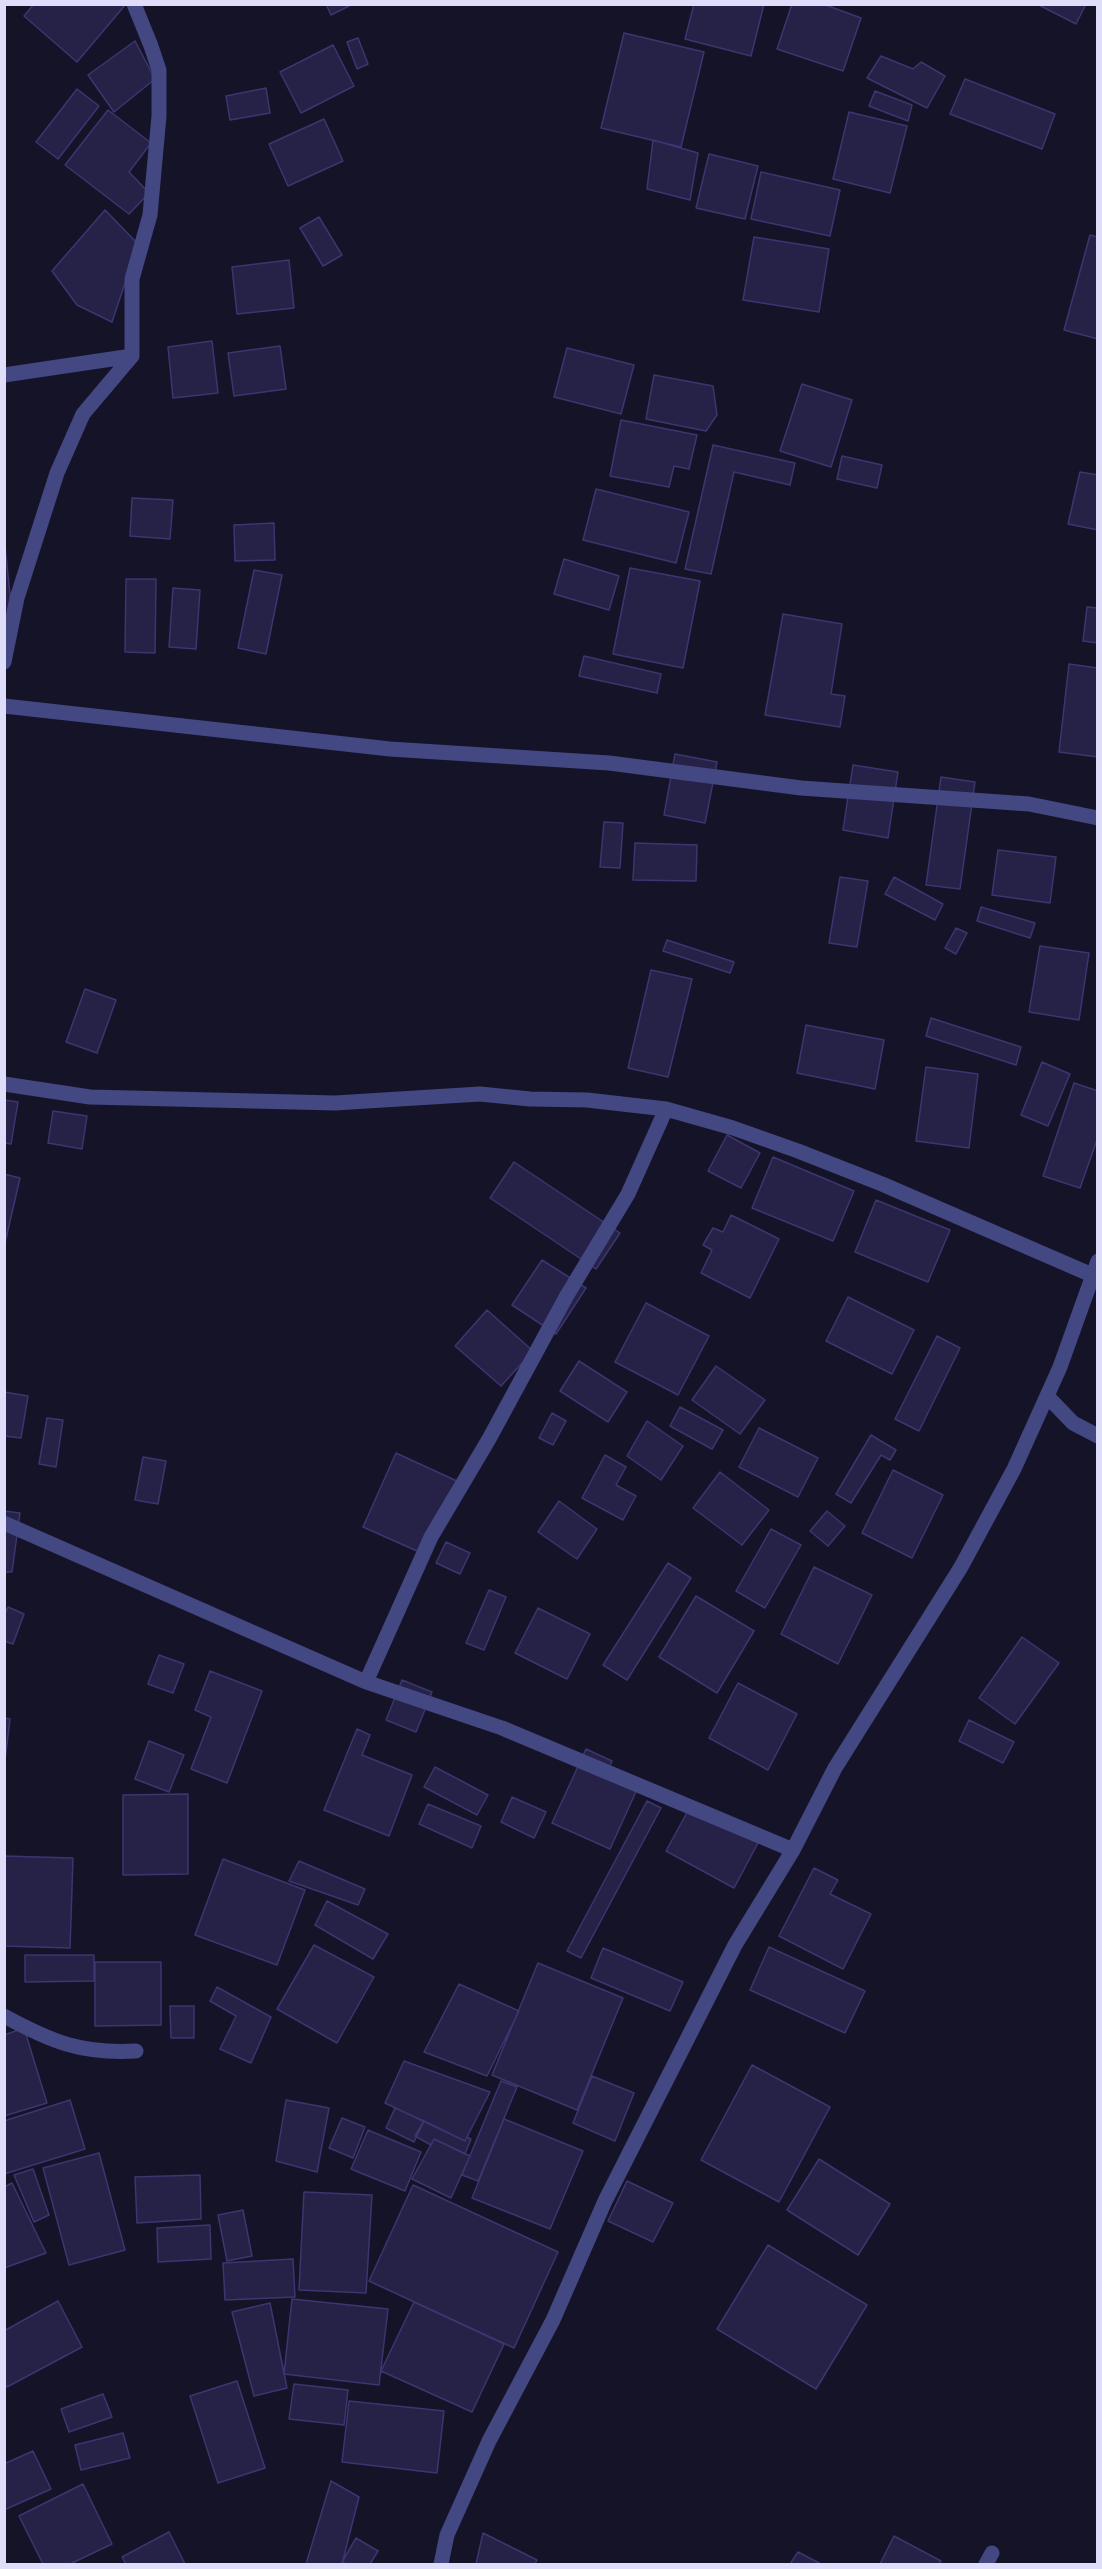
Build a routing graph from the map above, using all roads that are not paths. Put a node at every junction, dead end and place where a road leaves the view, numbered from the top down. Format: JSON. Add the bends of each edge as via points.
{"nodes":[{"id":1,"x":134,"y":4,"type":"edge"},
{"id":2,"x":132,"y":356,"type":"junction"},
{"id":3,"x":5,"y":374,"type":"edge"},
{"id":4,"x":4,"y":662,"type":"edge"},
{"id":5,"x":4,"y":706,"type":"edge"},
{"id":6,"x":1098,"y":818,"type":"edge"},
{"id":7,"x":4,"y":1084,"type":"edge"},
{"id":8,"x":666,"y":1109,"type":"junction"},
{"id":9,"x":1095,"y":1268,"type":"edge"},
{"id":10,"x":1047,"y":1396,"type":"junction"},
{"id":11,"x":1098,"y":1436,"type":"edge"},
{"id":12,"x":4,"y":1523,"type":"edge"},
{"id":13,"x":366,"y":1682,"type":"junction"},
{"id":14,"x":793,"y":1850,"type":"junction"},
{"id":15,"x":4,"y":2016,"type":"edge"},
{"id":16,"x":136,"y":2051,"type":"dead end"},
{"id":17,"x":441,"y":2565,"type":"edge"}],
"edges":[{"from":1,"to":2,"type":"street","via":[[159,70],[159,116],[150,215],[132,279]]},
{"from":2,"to":3,"type":"street"},
{"from":2,"to":4,"type":"street","via":[[83,414],[57,473],[17,598]]},
{"from":5,"to":6,"type":"street","via":[[390,749],[609,763],[801,788],[1029,804]]},
{"from":7,"to":8,"type":"street","via":[[90,1097],[335,1103],[480,1094]]},
{"from":8,"to":9,"type":"street","via":[[809,1155]]},
{"from":8,"to":13,"type":"street","via":[[628,1194],[432,1537]]},
{"from":9,"to":10,"type":"street"},
{"from":10,"to":11,"type":"street","via":[[1073,1423]]},
{"from":10,"to":14,"type":"street","via":[[961,1567],[835,1768]]},
{"from":12,"to":13,"type":"street"},
{"from":13,"to":14,"type":"street","via":[[502,1728]]},
{"from":14,"to":17,"type":"street","via":[[735,1945],[615,2181],[553,2320],[489,2441],[447,2535]]},
{"from":15,"to":16,"type":"street","via":[[70,2046],[104,2053]]}]}
